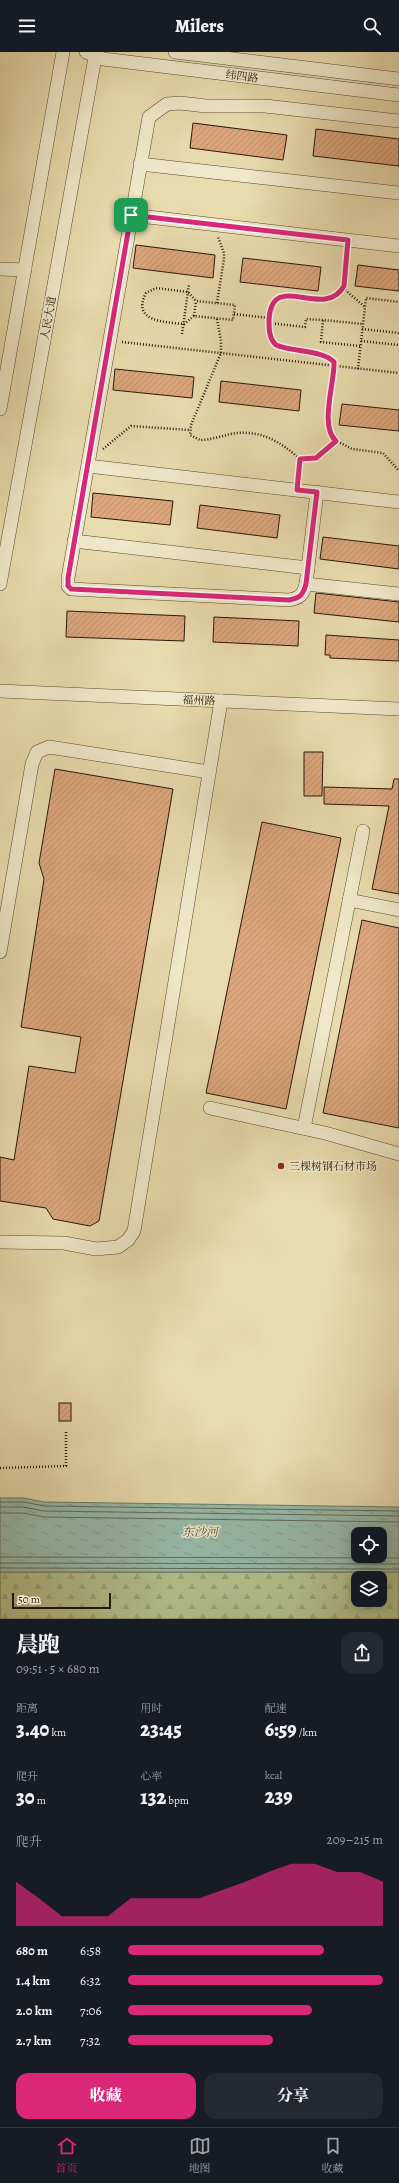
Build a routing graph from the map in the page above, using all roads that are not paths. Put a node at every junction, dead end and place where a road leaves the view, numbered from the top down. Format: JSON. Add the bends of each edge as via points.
{"nodes":[{"id":1,"x":63,"y":52,"type":"edge"},
{"id":2,"x":175,"y":52,"type":"edge"},
{"id":3,"x":93,"y":54,"type":"edge"},
{"id":4,"x":399,"y":79,"type":"edge"},
{"id":5,"x":399,"y":94,"type":"edge"},
{"id":6,"x":399,"y":121,"type":"edge"},
{"id":7,"x":140,"y":164,"type":"junction"},
{"id":8,"x":399,"y":194,"type":"edge"},
{"id":9,"x":131,"y":215,"type":"junction"},
{"id":10,"x":399,"y":246,"type":"edge"},
{"id":11,"x":0,"y":269,"type":"edge"},
{"id":12,"x":25,"y":270,"type":"junction"},
{"id":13,"x":0,"y":409,"type":"edge"},
{"id":14,"x":88,"y":466,"type":"junction"},
{"id":15,"x":317,"y":492,"type":"junction"},
{"id":16,"x":399,"y":502,"type":"edge"},
{"id":17,"x":74,"y":541,"type":"junction"},
{"id":18,"x":308,"y":568,"type":"junction"},
{"id":19,"x":0,"y":584,"type":"edge"},
{"id":20,"x":306,"y":584,"type":"junction"},
{"id":21,"x":399,"y":594,"type":"edge"},
{"id":22,"x":0,"y":691,"type":"edge"},
{"id":23,"x":221,"y":701,"type":"junction"},
{"id":24,"x":399,"y":709,"type":"edge"},
{"id":25,"x":209,"y":772,"type":"junction"},
{"id":26,"x":363,"y":831,"type":"dead end"},
{"id":27,"x":350,"y":900,"type":"junction"},
{"id":28,"x":399,"y":910,"type":"edge"},
{"id":29,"x":0,"y":952,"type":"edge"},
{"id":30,"x":210,"y":1108,"type":"dead end"},
{"id":31,"x":304,"y":1128,"type":"junction"},
{"id":32,"x":399,"y":1154,"type":"edge"},
{"id":33,"x":0,"y":1242,"type":"edge"}],
"edges":[{"from":1,"to":12,"type":"street"},
{"from":2,"to":4,"type":"street","name":"纬四路"},
{"from":3,"to":5,"type":"street","name":"纬四路"},
{"from":3,"to":19,"type":"street","name":"人民大道"},
{"from":6,"to":7,"type":"street","via":[[265,106],[167,104],[149,117]]},
{"from":7,"to":8,"type":"street"},
{"from":7,"to":9,"type":"street"},
{"from":9,"to":10,"type":"street"},
{"from":9,"to":14,"type":"street"},
{"from":11,"to":12,"type":"street"},
{"from":12,"to":13,"type":"street"},
{"from":14,"to":15,"type":"street"},
{"from":14,"to":17,"type":"street"},
{"from":15,"to":16,"type":"street"},
{"from":15,"to":18,"type":"street"},
{"from":17,"to":18,"type":"street"},
{"from":17,"to":20,"type":"street","via":[[68,578],[68,586],[71,589],[289,600],[302,596]]},
{"from":18,"to":20,"type":"street"},
{"from":20,"to":21,"type":"street"},
{"from":22,"to":23,"type":"street","name":"福州路"},
{"from":23,"to":24,"type":"street","name":"福州路"},
{"from":23,"to":25,"type":"street"},
{"from":25,"to":29,"type":"street","via":[[49,747],[37,752],[32,764]]},
{"from":25,"to":33,"type":"street","via":[[134,1231],[128,1240],[118,1247]]},
{"from":26,"to":27,"type":"street"},
{"from":27,"to":28,"type":"street"},
{"from":27,"to":31,"type":"street"},
{"from":30,"to":31,"type":"street"},
{"from":31,"to":32,"type":"street"}]}
